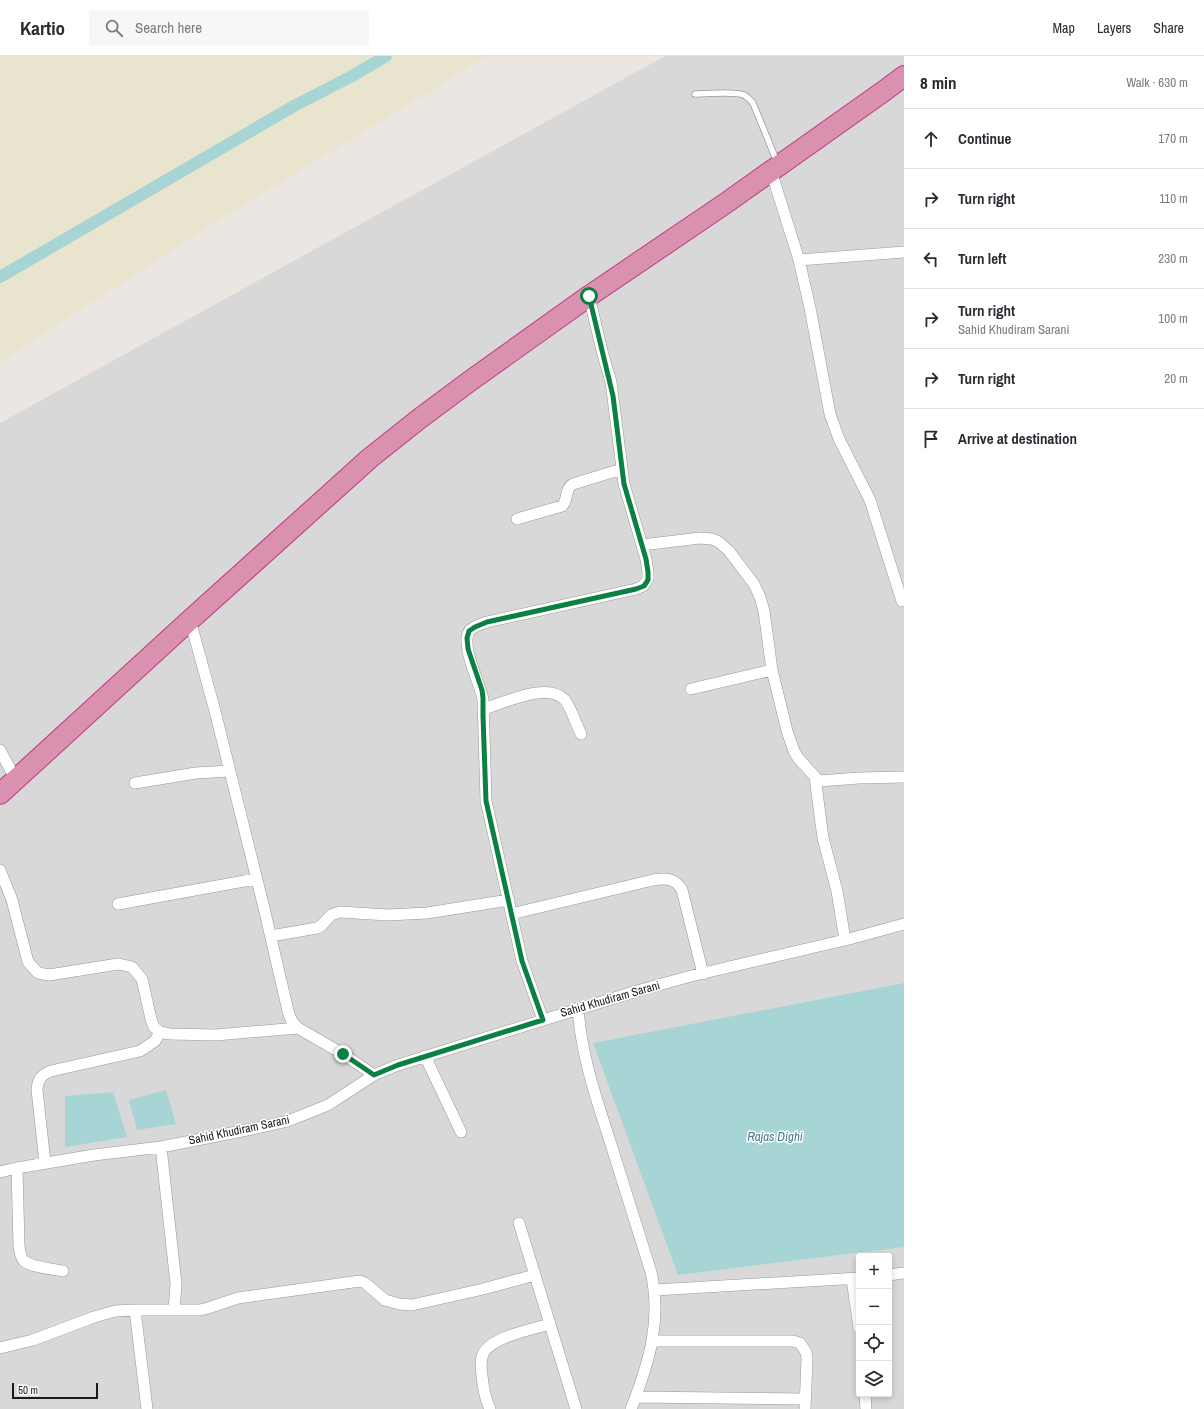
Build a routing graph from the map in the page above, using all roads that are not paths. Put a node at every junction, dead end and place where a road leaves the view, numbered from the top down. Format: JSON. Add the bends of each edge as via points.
{"nodes":[{"id":1,"x":904,"y":76,"type":"edge"},
{"id":2,"x":695,"y":94,"type":"dead end"},
{"id":3,"x":775,"y":168,"type":"junction"},
{"id":4,"x":904,"y":252,"type":"edge"},
{"id":5,"x":799,"y":260,"type":"junction"},
{"id":6,"x":589,"y":296,"type":"junction"},
{"id":7,"x":622,"y":470,"type":"junction"},
{"id":8,"x":517,"y":519,"type":"dead end"},
{"id":9,"x":642,"y":544,"type":"junction"},
{"id":10,"x":902,"y":601,"type":"dead end"},
{"id":11,"x":190,"y":620,"type":"junction"},
{"id":12,"x":772,"y":670,"type":"junction"},
{"id":13,"x":691,"y":690,"type":"dead end"},
{"id":14,"x":483,"y":709,"type":"junction"},
{"id":15,"x":580,"y":734,"type":"dead end"},
{"id":16,"x":0,"y":750,"type":"edge"},
{"id":17,"x":229,"y":771,"type":"junction"},
{"id":18,"x":815,"y":777,"type":"junction"},
{"id":19,"x":904,"y":777,"type":"edge"},
{"id":20,"x":16,"y":780,"type":"junction"},
{"id":21,"x":135,"y":782,"type":"dead end"},
{"id":22,"x":0,"y":794,"type":"edge"},
{"id":23,"x":0,"y":870,"type":"edge"},
{"id":24,"x":256,"y":879,"type":"junction"},
{"id":25,"x":509,"y":900,"type":"junction"},
{"id":26,"x":118,"y":904,"type":"dead end"},
{"id":27,"x":511,"y":914,"type":"junction"},
{"id":28,"x":904,"y":924,"type":"edge"},
{"id":29,"x":271,"y":936,"type":"junction"},
{"id":30,"x":845,"y":940,"type":"junction"},
{"id":31,"x":703,"y":974,"type":"junction"},
{"id":32,"x":578,"y":1008,"type":"junction"},
{"id":33,"x":543,"y":1020,"type":"junction"},
{"id":34,"x":298,"y":1028,"type":"junction"},
{"id":35,"x":160,"y":1032,"type":"junction"},
{"id":36,"x":425,"y":1056,"type":"junction"},
{"id":37,"x":374,"y":1075,"type":"junction"},
{"id":38,"x":461,"y":1132,"type":"dead end"},
{"id":39,"x":161,"y":1147,"type":"junction"},
{"id":40,"x":45,"y":1163,"type":"junction"},
{"id":41,"x":17,"y":1168,"type":"junction"},
{"id":42,"x":0,"y":1172,"type":"edge"},
{"id":43,"x":519,"y":1224,"type":"dead end"},
{"id":44,"x":62,"y":1271,"type":"dead end"},
{"id":45,"x":904,"y":1273,"type":"edge"},
{"id":46,"x":535,"y":1275,"type":"junction"},
{"id":47,"x":892,"y":1275,"type":"edge"},
{"id":48,"x":856,"y":1279,"type":"edge"},
{"id":49,"x":857,"y":1289,"type":"edge"},
{"id":50,"x":655,"y":1290,"type":"junction"},
{"id":51,"x":135,"y":1310,"type":"junction"},
{"id":52,"x":174,"y":1310,"type":"junction"},
{"id":53,"x":550,"y":1324,"type":"junction"},
{"id":54,"x":859,"y":1325,"type":"edge"},
{"id":55,"x":653,"y":1341,"type":"junction"},
{"id":56,"x":0,"y":1348,"type":"edge"},
{"id":57,"x":636,"y":1397,"type":"junction"},
{"id":58,"x":865,"y":1397,"type":"edge"},
{"id":59,"x":805,"y":1404,"type":"edge"},
{"id":60,"x":147,"y":1409,"type":"edge"},
{"id":61,"x":490,"y":1409,"type":"edge"},
{"id":62,"x":576,"y":1409,"type":"edge"},
{"id":63,"x":631,"y":1409,"type":"edge"},
{"id":64,"x":866,"y":1409,"type":"edge"}],
"edges":[{"from":1,"to":3,"type":"highway"},
{"from":2,"to":3,"type":"lane","via":[[742,94],[749,97]]},
{"from":3,"to":5,"type":"street"},
{"from":3,"to":6,"type":"highway"},
{"from":4,"to":5,"type":"street"},
{"from":5,"to":10,"type":"street","via":[[830,414],[839,439],[870,500]]},
{"from":6,"to":7,"type":"street","via":[[611,382]]},
{"from":6,"to":11,"type":"highway","via":[[457,390],[376,453]]},
{"from":7,"to":8,"type":"street","via":[[573,484],[568,489],[565,504],[562,506]]},
{"from":7,"to":9,"type":"street"},
{"from":9,"to":12,"type":"street","via":[[700,538],[719,542],[754,584],[760,597]]},
{"from":9,"to":14,"type":"street","via":[[648,572],[648,580],[644,586],[487,622],[469,631],[468,649],[482,690]]},
{"from":11,"to":17,"type":"street"},
{"from":11,"to":20,"type":"highway"},
{"from":12,"to":13,"type":"street"},
{"from":12,"to":18,"type":"street","via":[[794,751]]},
{"from":14,"to":15,"type":"street","via":[[534,693],[559,694],[566,702]]},
{"from":14,"to":25,"type":"street","via":[[486,801]]},
{"from":16,"to":20,"type":"street"},
{"from":17,"to":21,"type":"street"},
{"from":17,"to":24,"type":"street"},
{"from":18,"to":19,"type":"street","via":[[819,782]]},
{"from":18,"to":30,"type":"street","via":[[823,838],[837,891]]},
{"from":20,"to":22,"type":"highway"},
{"from":23,"to":35,"type":"street","via":[[12,900],[28,962],[33,968],[38,973],[48,975],[119,964],[132,967],[142,979],[154,1028]]},
{"from":24,"to":26,"type":"street"},
{"from":24,"to":29,"type":"street"},
{"from":25,"to":27,"type":"street"},
{"from":25,"to":29,"type":"street","via":[[427,913],[388,915],[340,912],[331,915],[317,928]]},
{"from":27,"to":31,"type":"street","via":[[652,880],[670,880],[678,884],[682,890]]},
{"from":27,"to":33,"type":"street","via":[[522,961]]},
{"from":28,"to":30,"type":"street","name":"Sahid Khudiram Sarani"},
{"from":29,"to":34,"type":"street","via":[[289,1015]]},
{"from":30,"to":31,"type":"street","name":"Sahid Khudiram Sarani"},
{"from":31,"to":32,"type":"street","name":"Sahid Khudiram Sarani"},
{"from":32,"to":33,"type":"street","name":"Sahid Khudiram Sarani"},
{"from":32,"to":50,"type":"street","via":[[582,1044],[591,1078]]},
{"from":33,"to":36,"type":"street","name":"Sahid Khudiram Sarani"},
{"from":34,"to":35,"type":"street","via":[[216,1035]]},
{"from":34,"to":37,"type":"street"},
{"from":35,"to":40,"type":"street","via":[[154,1041],[140,1051],[42,1075],[37,1090]]},
{"from":36,"to":37,"type":"street","name":"Sahid Khudiram Sarani"},
{"from":36,"to":38,"type":"street"},
{"from":37,"to":39,"type":"street","name":"Sahid Khudiram Sarani","via":[[328,1105],[288,1121]]},
{"from":39,"to":40,"type":"street","name":"Sahid Khudiram Sarani"},
{"from":39,"to":52,"type":"street","via":[[175,1278]]},
{"from":40,"to":41,"type":"street","name":"Sahid Khudiram Sarani"},
{"from":41,"to":42,"type":"street","name":"Sahid Khudiram Sarani"},
{"from":41,"to":44,"type":"street","via":[[20,1254],[24,1261],[31,1265]]},
{"from":43,"to":46,"type":"street"},
{"from":45,"to":47,"type":"street"},
{"from":46,"to":52,"type":"street","via":[[412,1305],[385,1300],[360,1281],[238,1298],[200,1310]]},
{"from":46,"to":53,"type":"street"},
{"from":48,"to":50,"type":"street"},
{"from":49,"to":54,"type":"street"},
{"from":50,"to":55,"type":"street","via":[[656,1320]]},
{"from":51,"to":52,"type":"street"},
{"from":51,"to":56,"type":"street","via":[[115,1311],[33,1340]]},
{"from":51,"to":60,"type":"street"},
{"from":53,"to":61,"type":"street","via":[[502,1338],[483,1353],[480,1365],[483,1390]]},
{"from":53,"to":62,"type":"street"},
{"from":55,"to":57,"type":"street"},
{"from":55,"to":59,"type":"street","via":[[800,1343],[807,1359]]},
{"from":57,"to":59,"type":"street"},
{"from":57,"to":63,"type":"street"},
{"from":58,"to":64,"type":"street"}]}
